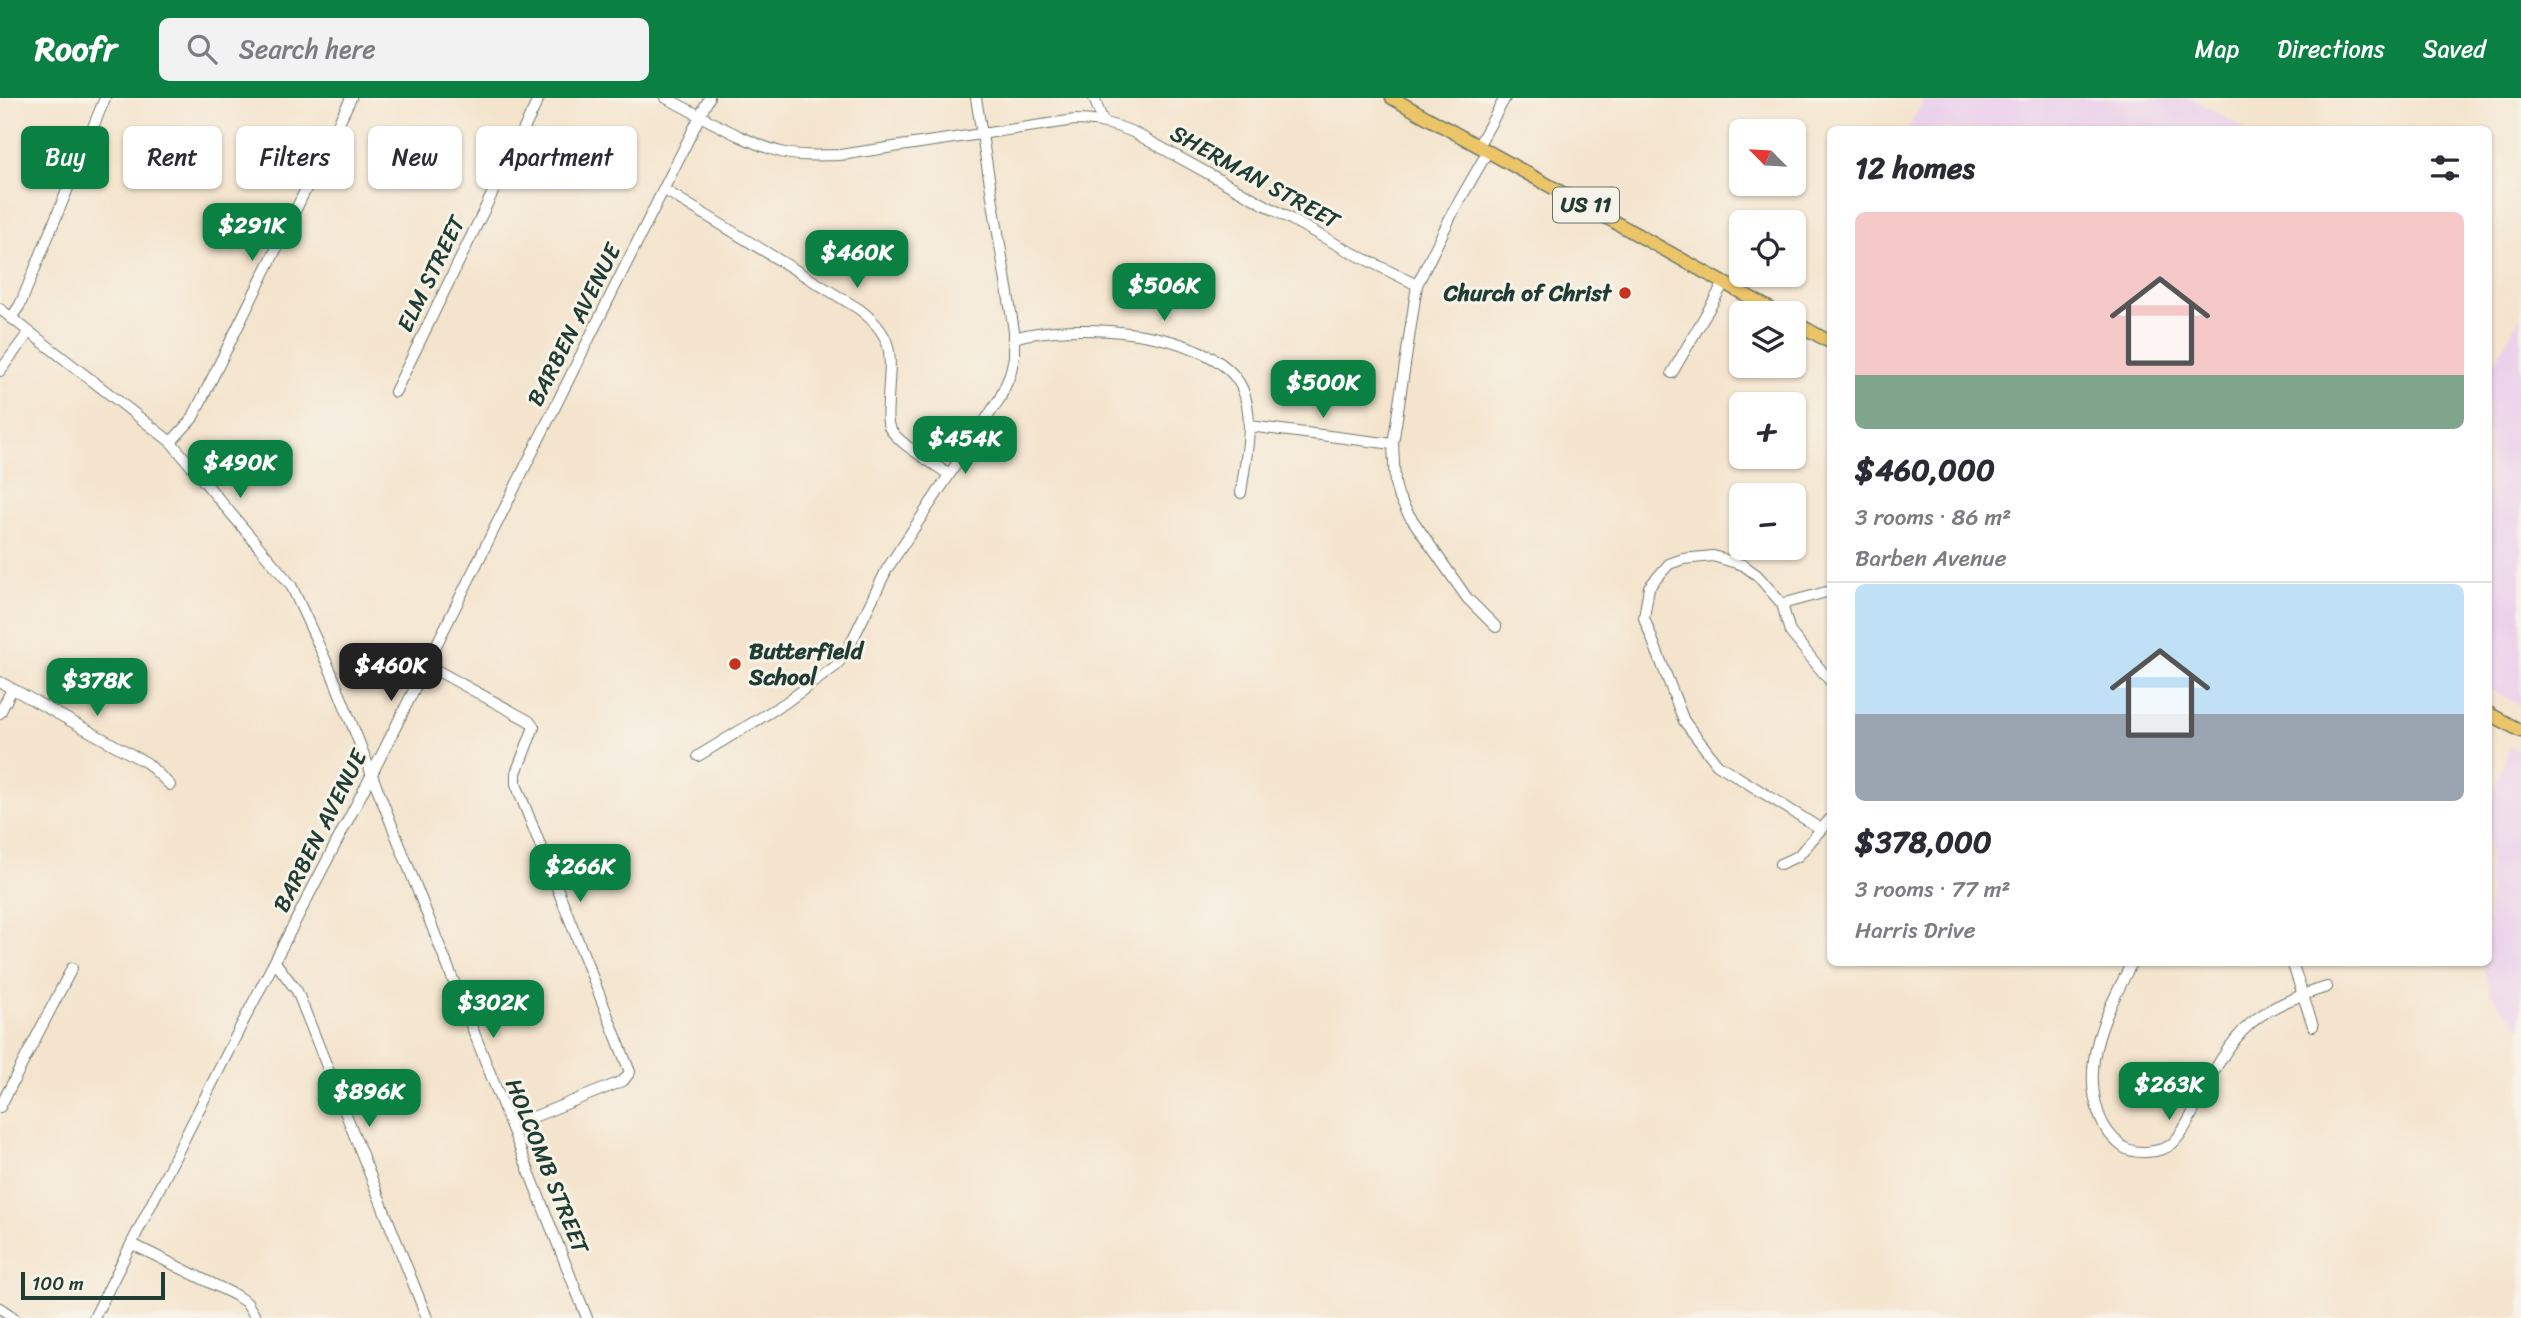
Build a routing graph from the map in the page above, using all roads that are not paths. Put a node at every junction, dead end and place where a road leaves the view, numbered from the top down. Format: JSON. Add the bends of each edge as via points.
{"nodes":[{"id":1,"x":105,"y":98,"type":"edge"},
{"id":2,"x":351,"y":98,"type":"edge"},
{"id":3,"x":540,"y":98,"type":"edge"},
{"id":4,"x":666,"y":98,"type":"edge"},
{"id":5,"x":709,"y":98,"type":"edge"},
{"id":6,"x":976,"y":98,"type":"edge"},
{"id":7,"x":1094,"y":98,"type":"edge"},
{"id":8,"x":1392,"y":98,"type":"edge"},
{"id":9,"x":1505,"y":98,"type":"edge"},
{"id":10,"x":701,"y":115,"type":"junction"},
{"id":11,"x":1103,"y":122,"type":"junction"},
{"id":12,"x":983,"y":132,"type":"junction"},
{"id":13,"x":1483,"y":149,"type":"junction"},
{"id":14,"x":663,"y":189,"type":"junction"},
{"id":15,"x":1724,"y":283,"type":"junction"},
{"id":16,"x":1417,"y":285,"type":"junction"},
{"id":17,"x":1757,"y":301,"type":"edge"},
{"id":18,"x":0,"y":309,"type":"edge"},
{"id":19,"x":11,"y":318,"type":"junction"},
{"id":20,"x":1806,"y":329,"type":"edge"},
{"id":21,"x":29,"y":332,"type":"junction"},
{"id":22,"x":1014,"y":338,"type":"junction"},
{"id":23,"x":1827,"y":340,"type":"edge"},
{"id":24,"x":0,"y":371,"type":"edge"},
{"id":25,"x":1672,"y":373,"type":"dead end"},
{"id":26,"x":395,"y":392,"type":"dead end"},
{"id":27,"x":1249,"y":426,"type":"junction"},
{"id":28,"x":171,"y":442,"type":"junction"},
{"id":29,"x":1393,"y":444,"type":"junction"},
{"id":30,"x":948,"y":474,"type":"junction"},
{"id":31,"x":1241,"y":493,"type":"dead end"},
{"id":32,"x":1827,"y":592,"type":"edge"},
{"id":33,"x":1782,"y":604,"type":"junction"},
{"id":34,"x":1496,"y":627,"type":"dead end"},
{"id":35,"x":427,"y":665,"type":"junction"},
{"id":36,"x":1827,"y":677,"type":"edge"},
{"id":37,"x":0,"y":682,"type":"edge"},
{"id":38,"x":12,"y":689,"type":"junction"},
{"id":39,"x":0,"y":713,"type":"edge"},
{"id":40,"x":2492,"y":715,"type":"edge"},
{"id":41,"x":2521,"y":731,"type":"edge"},
{"id":42,"x":698,"y":756,"type":"dead end"},
{"id":43,"x":372,"y":774,"type":"junction"},
{"id":44,"x":170,"y":785,"type":"dead end"},
{"id":45,"x":1827,"y":822,"type":"edge"},
{"id":46,"x":1821,"y":829,"type":"junction"},
{"id":47,"x":1780,"y":864,"type":"dead end"},
{"id":48,"x":275,"y":962,"type":"junction"},
{"id":49,"x":2130,"y":966,"type":"edge"},
{"id":50,"x":2294,"y":966,"type":"edge"},
{"id":51,"x":72,"y":968,"type":"dead end"},
{"id":52,"x":2327,"y":987,"type":"dead end"},
{"id":53,"x":2304,"y":994,"type":"junction"},
{"id":54,"x":2313,"y":1026,"type":"dead end"},
{"id":55,"x":0,"y":1107,"type":"edge"},
{"id":56,"x":511,"y":1126,"type":"junction"},
{"id":57,"x":132,"y":1244,"type":"junction"},
{"id":58,"x":0,"y":1308,"type":"edge"},
{"id":59,"x":13,"y":1318,"type":"edge"},
{"id":60,"x":94,"y":1318,"type":"edge"},
{"id":61,"x":256,"y":1318,"type":"edge"},
{"id":62,"x":427,"y":1318,"type":"edge"},
{"id":63,"x":587,"y":1318,"type":"edge"}],
"edges":[{"from":1,"to":19,"type":"street"},
{"from":2,"to":28,"type":"street","via":[[192,419]]},
{"from":3,"to":26,"type":"street","name":"ELM STREET"},
{"from":4,"to":10,"type":"street","name":"SHERMAN STREET"},
{"from":5,"to":10,"type":"street","name":"BARBEN AVENUE"},
{"from":6,"to":12,"type":"street"},
{"from":7,"to":11,"type":"street"},
{"from":8,"to":13,"type":"main road","number":"US 11"},
{"from":9,"to":13,"type":"street"},
{"from":10,"to":12,"type":"street","name":"SHERMAN STREET","via":[[767,148],[808,156]]},
{"from":10,"to":14,"type":"street","name":"BARBEN AVENUE"},
{"from":11,"to":12,"type":"street","name":"SHERMAN STREET","via":[[1075,120]]},
{"from":11,"to":16,"type":"street","name":"SHERMAN STREET","via":[[1133,132]]},
{"from":12,"to":22,"type":"street"},
{"from":13,"to":15,"type":"main road","number":"US 11"},
{"from":13,"to":16,"type":"street"},
{"from":14,"to":30,"type":"street","via":[[876,322],[889,347],[889,426],[897,438]]},
{"from":14,"to":35,"type":"street","name":"BARBEN AVENUE"},
{"from":15,"to":17,"type":"main road","number":"US 11"},
{"from":15,"to":25,"type":"street"},
{"from":16,"to":29,"type":"street"},
{"from":18,"to":19,"type":"street","name":"HOLCOMB STREET"},
{"from":19,"to":21,"type":"street","name":"HOLCOMB STREET"},
{"from":20,"to":23,"type":"main road"},
{"from":21,"to":24,"type":"street"},
{"from":21,"to":28,"type":"street","name":"HOLCOMB STREET"},
{"from":22,"to":27,"type":"street","via":[[1062,330],[1122,331],[1176,341],[1226,368],[1239,382],[1249,410]]},
{"from":22,"to":30,"type":"street","via":[[1010,375],[1000,398]]},
{"from":27,"to":29,"type":"street"},
{"from":27,"to":31,"type":"street"},
{"from":28,"to":43,"type":"street","name":"HOLCOMB STREET","via":[[291,585]]},
{"from":29,"to":34,"type":"street","via":[[1395,483],[1407,512],[1467,598]]},
{"from":30,"to":42,"type":"street","via":[[887,569],[836,666]]},
{"from":32,"to":33,"type":"street"},
{"from":33,"to":36,"type":"street","via":[[1790,632]]},
{"from":33,"to":46,"type":"street","via":[[1743,565],[1713,555],[1696,556],[1670,564],[1659,573],[1649,587],[1644,618],[1684,721],[1717,764]]},
{"from":35,"to":43,"type":"street","name":"BARBEN AVENUE"},
{"from":35,"to":56,"type":"street","via":[[534,727],[516,784],[630,1072],[624,1081]]},
{"from":37,"to":38,"type":"street"},
{"from":38,"to":39,"type":"street"},
{"from":38,"to":44,"type":"street","via":[[147,763]]},
{"from":40,"to":41,"type":"main road"},
{"from":43,"to":48,"type":"street","name":"BARBEN AVENUE"},
{"from":43,"to":56,"type":"street","name":"HOLCOMB STREET"},
{"from":45,"to":46,"type":"street"},
{"from":46,"to":47,"type":"street","via":[[1798,856]]},
{"from":48,"to":57,"type":"street","name":"BARBEN AVENUE"},
{"from":48,"to":62,"type":"street","via":[[298,991]]},
{"from":49,"to":53,"type":"street","via":[[2104,1020],[2094,1050],[2093,1077],[2100,1119],[2113,1139],[2130,1151],[2151,1151],[2171,1144],[2243,1031]]},
{"from":50,"to":53,"type":"street"},
{"from":51,"to":55,"type":"street"},
{"from":52,"to":53,"type":"street"},
{"from":53,"to":54,"type":"street"},
{"from":56,"to":63,"type":"street","name":"HOLCOMB STREET"},
{"from":57,"to":60,"type":"street","name":"BARBEN AVENUE"},
{"from":57,"to":61,"type":"street","via":[[235,1295]]},
{"from":58,"to":59,"type":"street"}]}
